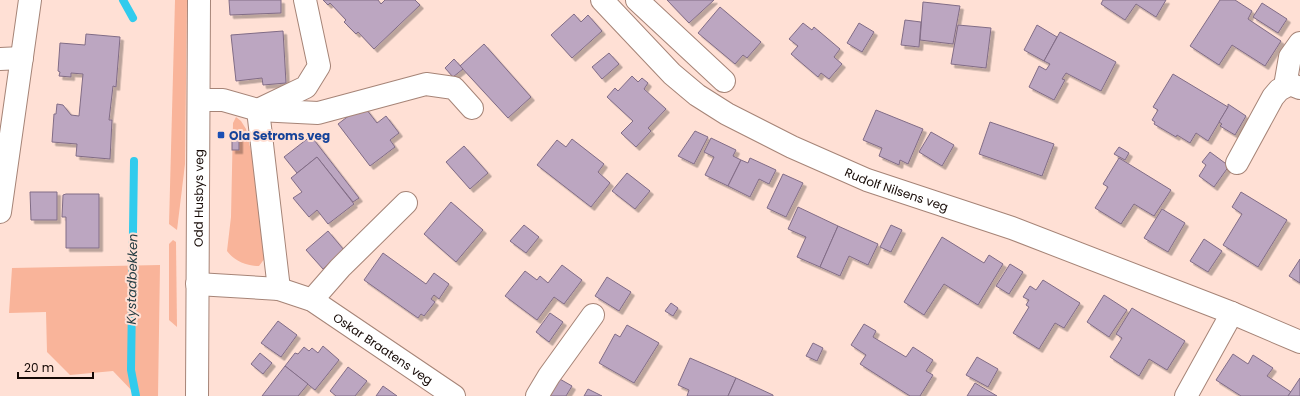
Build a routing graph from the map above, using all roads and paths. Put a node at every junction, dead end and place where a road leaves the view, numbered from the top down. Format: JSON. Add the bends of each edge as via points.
{"nodes":[{"id":1,"x":30,"y":0,"type":"edge"},
{"id":2,"x":199,"y":0,"type":"edge"},
{"id":3,"x":305,"y":0,"type":"edge"},
{"id":4,"x":602,"y":0,"type":"edge"},
{"id":5,"x":637,"y":0,"type":"edge"},
{"id":6,"x":1300,"y":43,"type":"edge"},
{"id":7,"x":22,"y":58,"type":"junction"},
{"id":8,"x":0,"y":59,"type":"edge"},
{"id":9,"x":724,"y":81,"type":"dead end"},
{"id":10,"x":1293,"y":87,"type":"edge"},
{"id":11,"x":199,"y":100,"type":"junction"},
{"id":12,"x":472,"y":108,"type":"dead end"},
{"id":13,"x":258,"y":110,"type":"junction"},
{"id":14,"x":1237,"y":163,"type":"dead end"},
{"id":15,"x":406,"y":203,"type":"dead end"},
{"id":16,"x":0,"y":212,"type":"edge"},
{"id":17,"x":197,"y":284,"type":"junction"},
{"id":18,"x":279,"y":289,"type":"junction"},
{"id":19,"x":312,"y":300,"type":"junction"},
{"id":20,"x":1232,"y":313,"type":"junction"},
{"id":21,"x":593,"y":315,"type":"dead end"},
{"id":22,"x":1300,"y":342,"type":"edge"},
{"id":23,"x":197,"y":396,"type":"edge"},
{"id":24,"x":454,"y":396,"type":"edge"},
{"id":25,"x":537,"y":396,"type":"edge"},
{"id":26,"x":1186,"y":396,"type":"edge"}],
"edges":[{"from":1,"to":7,"type":"street"},
{"from":2,"to":11,"type":"street","name":"Odd Husbys veg"},
{"from":3,"to":13,"type":"street","via":[[319,66],[306,87]]},
{"from":4,"to":20,"type":"street","name":"Rudolf Nilsens veg","via":[[672,74],[697,96],[792,147],[867,180],[1012,228]]},
{"from":5,"to":9,"type":"street"},
{"from":6,"to":10,"type":"street","via":[[1290,57]]},
{"from":7,"to":8,"type":"street"},
{"from":7,"to":16,"type":"street"},
{"from":10,"to":14,"type":"street","via":[[1279,90],[1273,97]]},
{"from":11,"to":13,"type":"street","via":[[223,100]]},
{"from":11,"to":17,"type":"street","name":"Odd Husbys veg"},
{"from":12,"to":13,"type":"street","via":[[454,88],[426,84],[318,112]]},
{"from":13,"to":18,"type":"street"},
{"from":15,"to":19,"type":"street","via":[[340,268]]},
{"from":17,"to":18,"type":"street","name":"Oskar Braatens veg"},
{"from":17,"to":23,"type":"street","name":"Odd Husbys veg"},
{"from":18,"to":19,"type":"street","name":"Oskar Braatens veg"},
{"from":19,"to":24,"type":"street","name":"Oskar Braatens veg"},
{"from":20,"to":22,"type":"street","name":"Rudolf Nilsens veg"},
{"from":20,"to":26,"type":"street"},
{"from":21,"to":25,"type":"street"}]}
